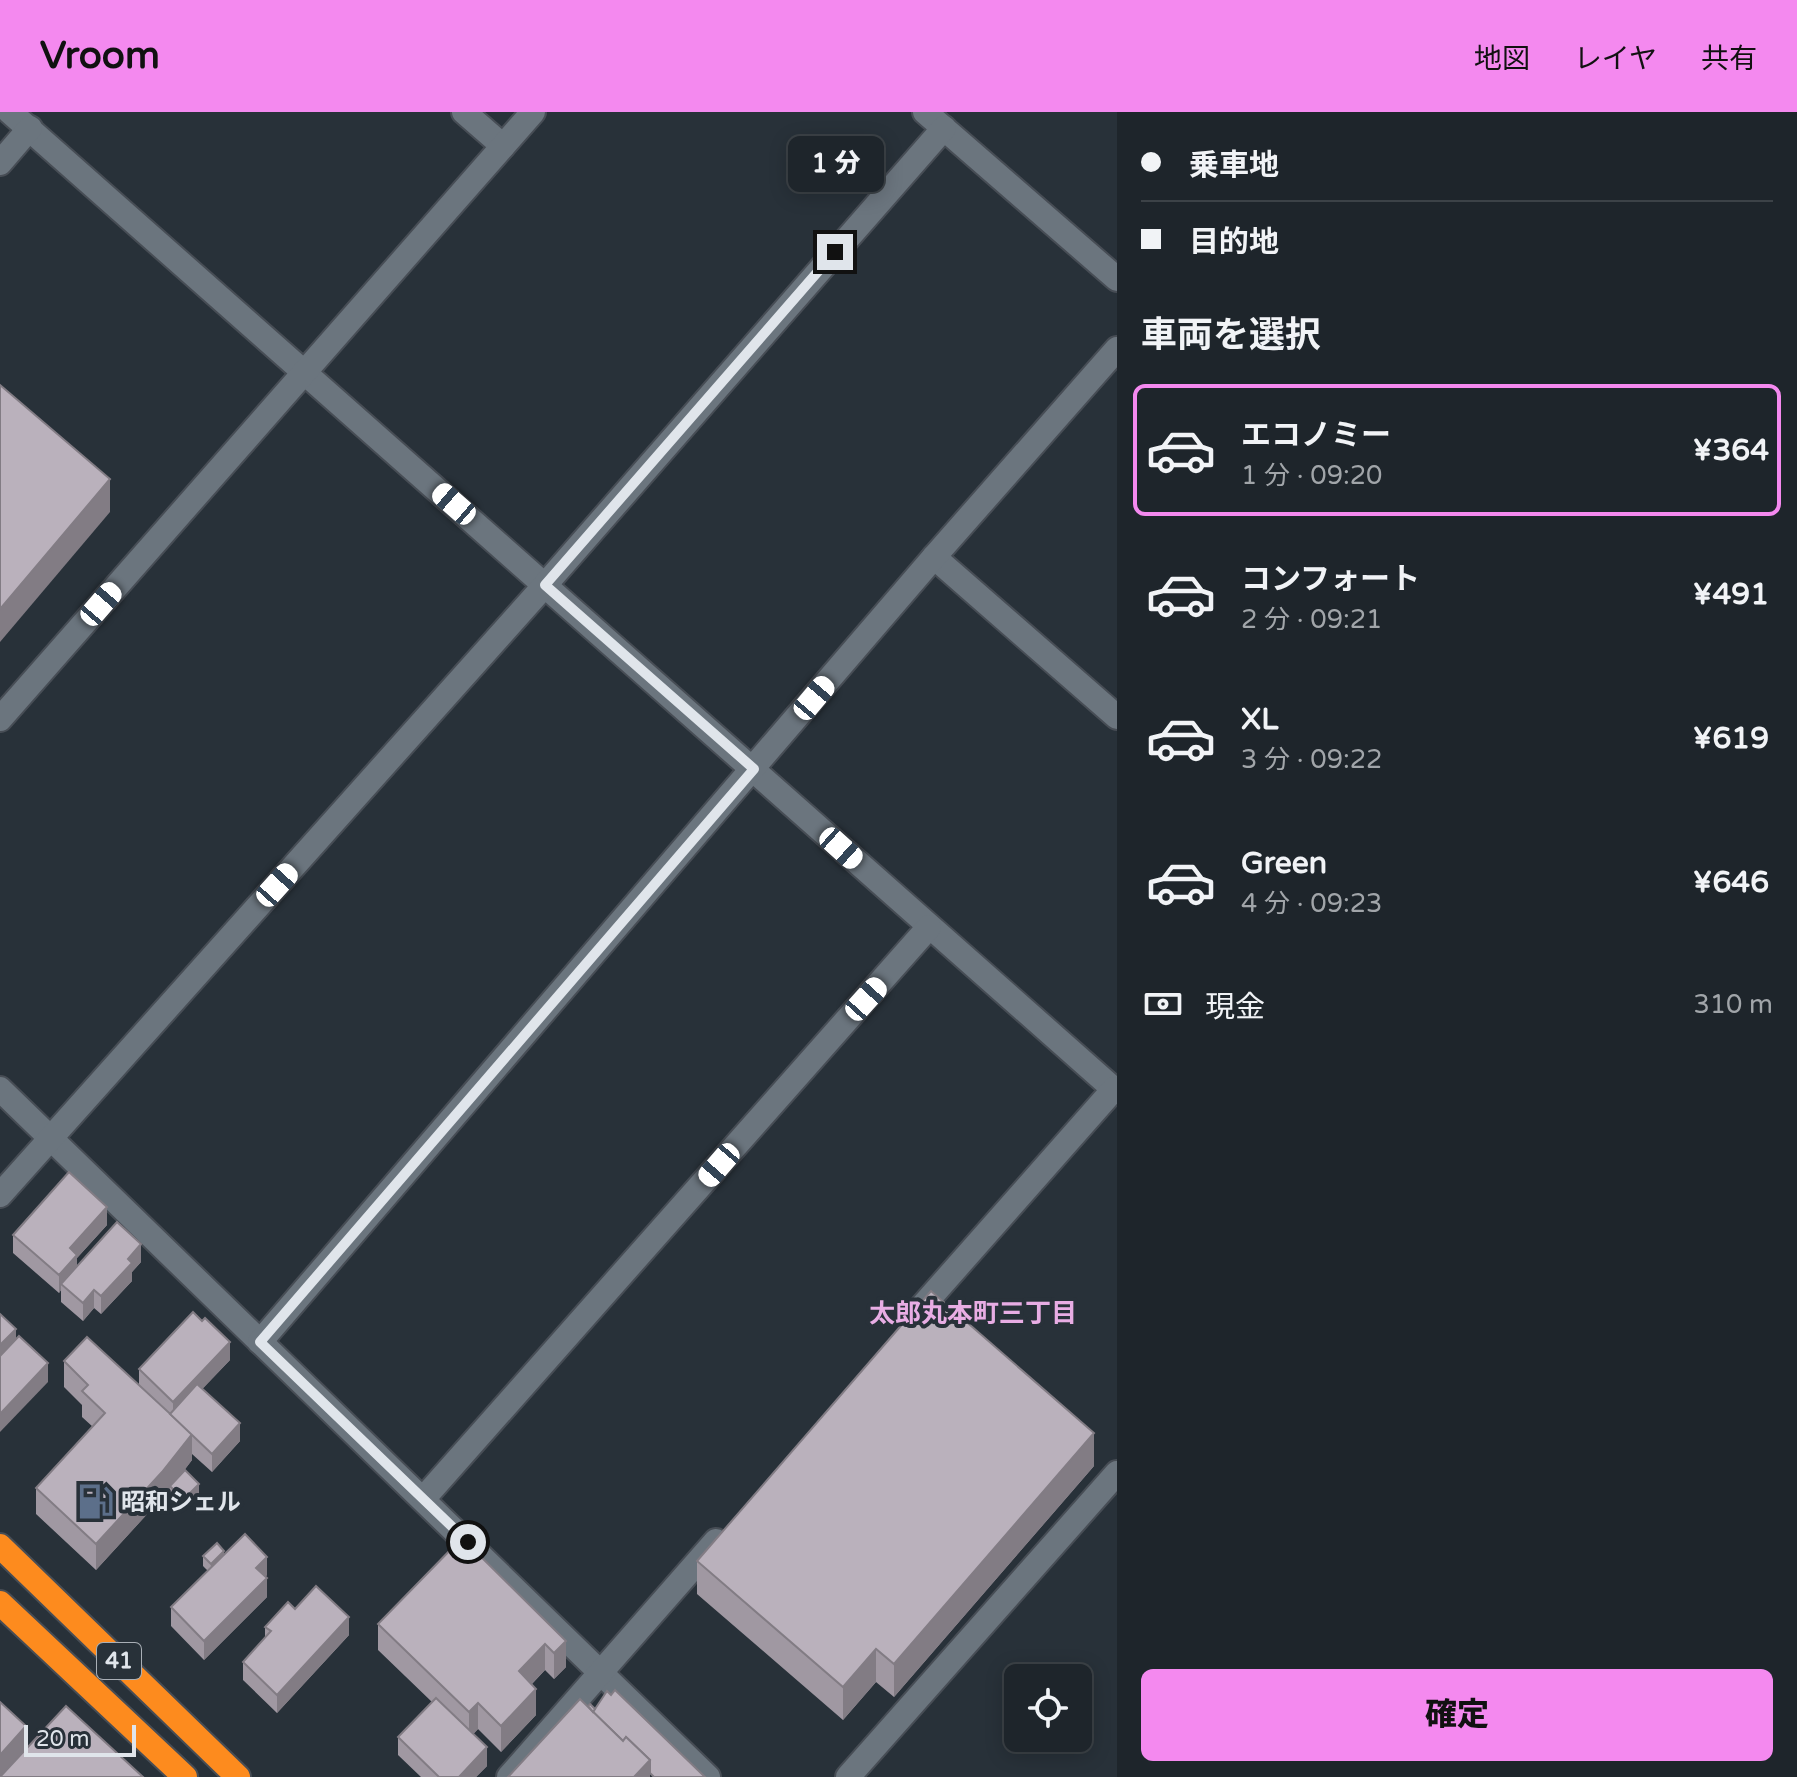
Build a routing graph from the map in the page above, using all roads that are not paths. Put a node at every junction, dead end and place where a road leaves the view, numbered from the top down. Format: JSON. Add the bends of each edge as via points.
{"nodes":[{"id":1,"x":10,"y":112,"type":"edge"},
{"id":2,"x":464,"y":112,"type":"edge"},
{"id":3,"x":533,"y":112,"type":"edge"},
{"id":4,"x":925,"y":112,"type":"edge"},
{"id":5,"x":30,"y":128,"type":"junction"},
{"id":6,"x":944,"y":128,"type":"junction"},
{"id":7,"x":503,"y":146,"type":"junction"},
{"id":8,"x":0,"y":163,"type":"edge"},
{"id":9,"x":1117,"y":279,"type":"edge"},
{"id":10,"x":1117,"y":349,"type":"edge"},
{"id":11,"x":302,"y":372,"type":"junction"},
{"id":12,"x":934,"y":557,"type":"junction"},
{"id":13,"x":545,"y":585,"type":"junction"},
{"id":14,"x":1117,"y":717,"type":"edge"},
{"id":15,"x":0,"y":719,"type":"edge"},
{"id":16,"x":754,"y":769,"type":"junction"},
{"id":17,"x":929,"y":927,"type":"junction"},
{"id":18,"x":0,"y":1089,"type":"edge"},
{"id":19,"x":1115,"y":1091,"type":"edge"},
{"id":20,"x":51,"y":1138,"type":"junction"},
{"id":21,"x":0,"y":1195,"type":"edge"},
{"id":22,"x":894,"y":1339,"type":"edge"},
{"id":23,"x":260,"y":1342,"type":"junction"},
{"id":24,"x":1117,"y":1473,"type":"edge"},
{"id":25,"x":424,"y":1498,"type":"junction"},
{"id":26,"x":737,"y":1518,"type":"edge"},
{"id":27,"x":0,"y":1546,"type":"edge"},
{"id":28,"x":0,"y":1603,"type":"edge"},
{"id":29,"x":601,"y":1673,"type":"junction"},
{"id":30,"x":185,"y":1777,"type":"edge"},
{"id":31,"x":238,"y":1777,"type":"edge"},
{"id":32,"x":509,"y":1777,"type":"edge"},
{"id":33,"x":708,"y":1777,"type":"edge"},
{"id":34,"x":848,"y":1777,"type":"edge"}],
"edges":[{"from":1,"to":5,"type":"street"},
{"from":2,"to":7,"type":"street"},
{"from":3,"to":7,"type":"street"},
{"from":4,"to":6,"type":"street"},
{"from":5,"to":8,"type":"street"},
{"from":5,"to":11,"type":"street"},
{"from":6,"to":9,"type":"street"},
{"from":6,"to":13,"type":"street"},
{"from":7,"to":11,"type":"street"},
{"from":10,"to":12,"type":"street"},
{"from":11,"to":13,"type":"street"},
{"from":11,"to":15,"type":"street"},
{"from":12,"to":14,"type":"street"},
{"from":12,"to":16,"type":"street"},
{"from":13,"to":16,"type":"street"},
{"from":13,"to":20,"type":"street"},
{"from":16,"to":17,"type":"street"},
{"from":16,"to":23,"type":"street"},
{"from":17,"to":19,"type":"street"},
{"from":17,"to":25,"type":"street"},
{"from":18,"to":20,"type":"street"},
{"from":19,"to":22,"type":"street"},
{"from":20,"to":21,"type":"street"},
{"from":20,"to":23,"type":"street"},
{"from":23,"to":25,"type":"street"},
{"from":24,"to":34,"type":"street"},
{"from":25,"to":29,"type":"street"},
{"from":26,"to":29,"type":"street"},
{"from":27,"to":31,"type":"highway","number":"41"},
{"from":28,"to":30,"type":"highway","number":"41"},
{"from":29,"to":32,"type":"street"},
{"from":29,"to":33,"type":"street"}]}
